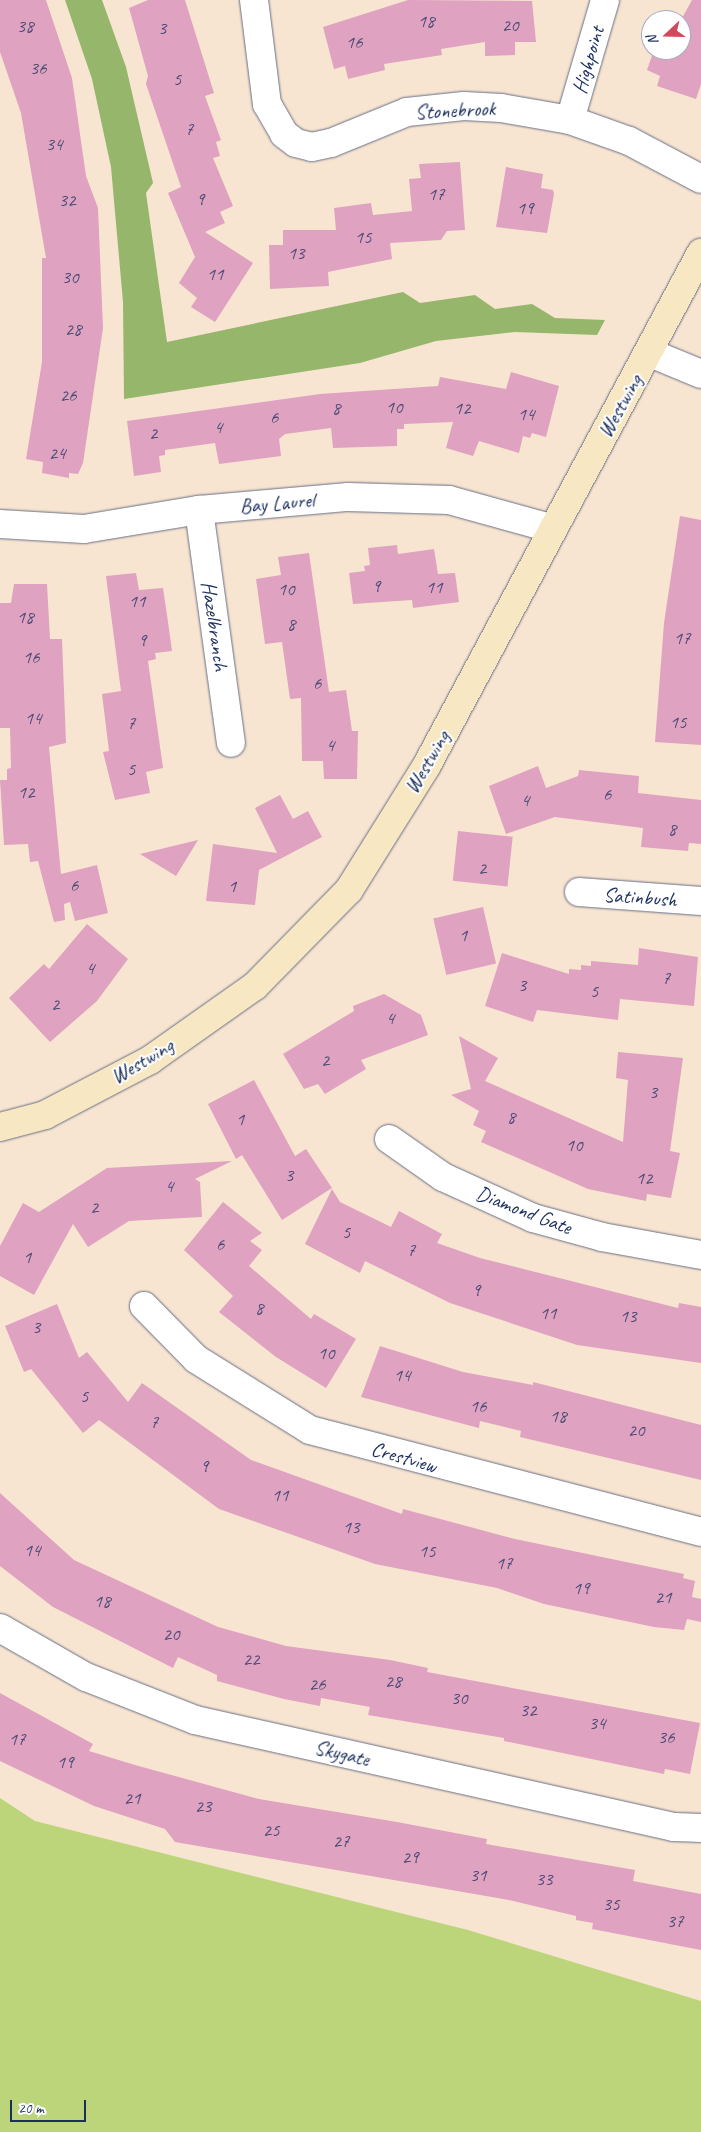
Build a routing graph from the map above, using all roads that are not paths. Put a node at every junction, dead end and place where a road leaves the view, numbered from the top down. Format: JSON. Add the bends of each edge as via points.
{"nodes":[{"id":1,"x":254,"y":0,"type":"edge"},
{"id":2,"x":605,"y":0,"type":"edge"},
{"id":3,"x":570,"y":120,"type":"junction"},
{"id":4,"x":701,"y":179,"type":"edge"},
{"id":5,"x":701,"y":253,"type":"edge"},
{"id":6,"x":650,"y":353,"type":"junction"},
{"id":7,"x":701,"y":374,"type":"edge"},
{"id":8,"x":199,"y":510,"type":"junction"},
{"id":9,"x":0,"y":524,"type":"edge"},
{"id":10,"x":551,"y":528,"type":"junction"},
{"id":11,"x":230,"y":743,"type":"dead end"},
{"id":12,"x":579,"y":892,"type":"dead end"},
{"id":13,"x":701,"y":901,"type":"edge"},
{"id":14,"x":0,"y":1127,"type":"edge"},
{"id":15,"x":389,"y":1139,"type":"dead end"},
{"id":16,"x":701,"y":1255,"type":"edge"},
{"id":17,"x":144,"y":1306,"type":"dead end"},
{"id":18,"x":701,"y":1532,"type":"edge"},
{"id":19,"x":0,"y":1628,"type":"edge"},
{"id":20,"x":701,"y":1828,"type":"edge"}],
"edges":[{"from":1,"to":3,"type":"street","name":"Stonebrook","via":[[267,104],[284,134],[296,142],[312,147],[332,144],[407,112],[464,106]]},
{"from":2,"to":3,"type":"street","name":"Highpoint"},
{"from":3,"to":4,"type":"street","name":"Stonebrook","via":[[629,141]]},
{"from":5,"to":6,"type":"street","name":"Westwing"},
{"from":6,"to":7,"type":"street"},
{"from":6,"to":10,"type":"street","name":"Westwing"},
{"from":8,"to":9,"type":"street","name":"Bay Laurel","via":[[84,529]]},
{"from":8,"to":10,"type":"street","name":"Bay Laurel","via":[[348,496],[449,500]]},
{"from":8,"to":11,"type":"street","name":"Hazelbranch"},
{"from":10,"to":14,"type":"street","name":"Westwing","via":[[427,765],[348,890],[255,986],[150,1060],[45,1114]]},
{"from":12,"to":13,"type":"street","name":"Satinbush"},
{"from":15,"to":16,"type":"street","name":"Diamond Gate","via":[[443,1177],[533,1218],[602,1237]]},
{"from":17,"to":18,"type":"street","name":"Crestview","via":[[196,1360],[310,1430]]},
{"from":19,"to":20,"type":"street","name":"Skygate","via":[[86,1677],[196,1720],[674,1827]]}]}
